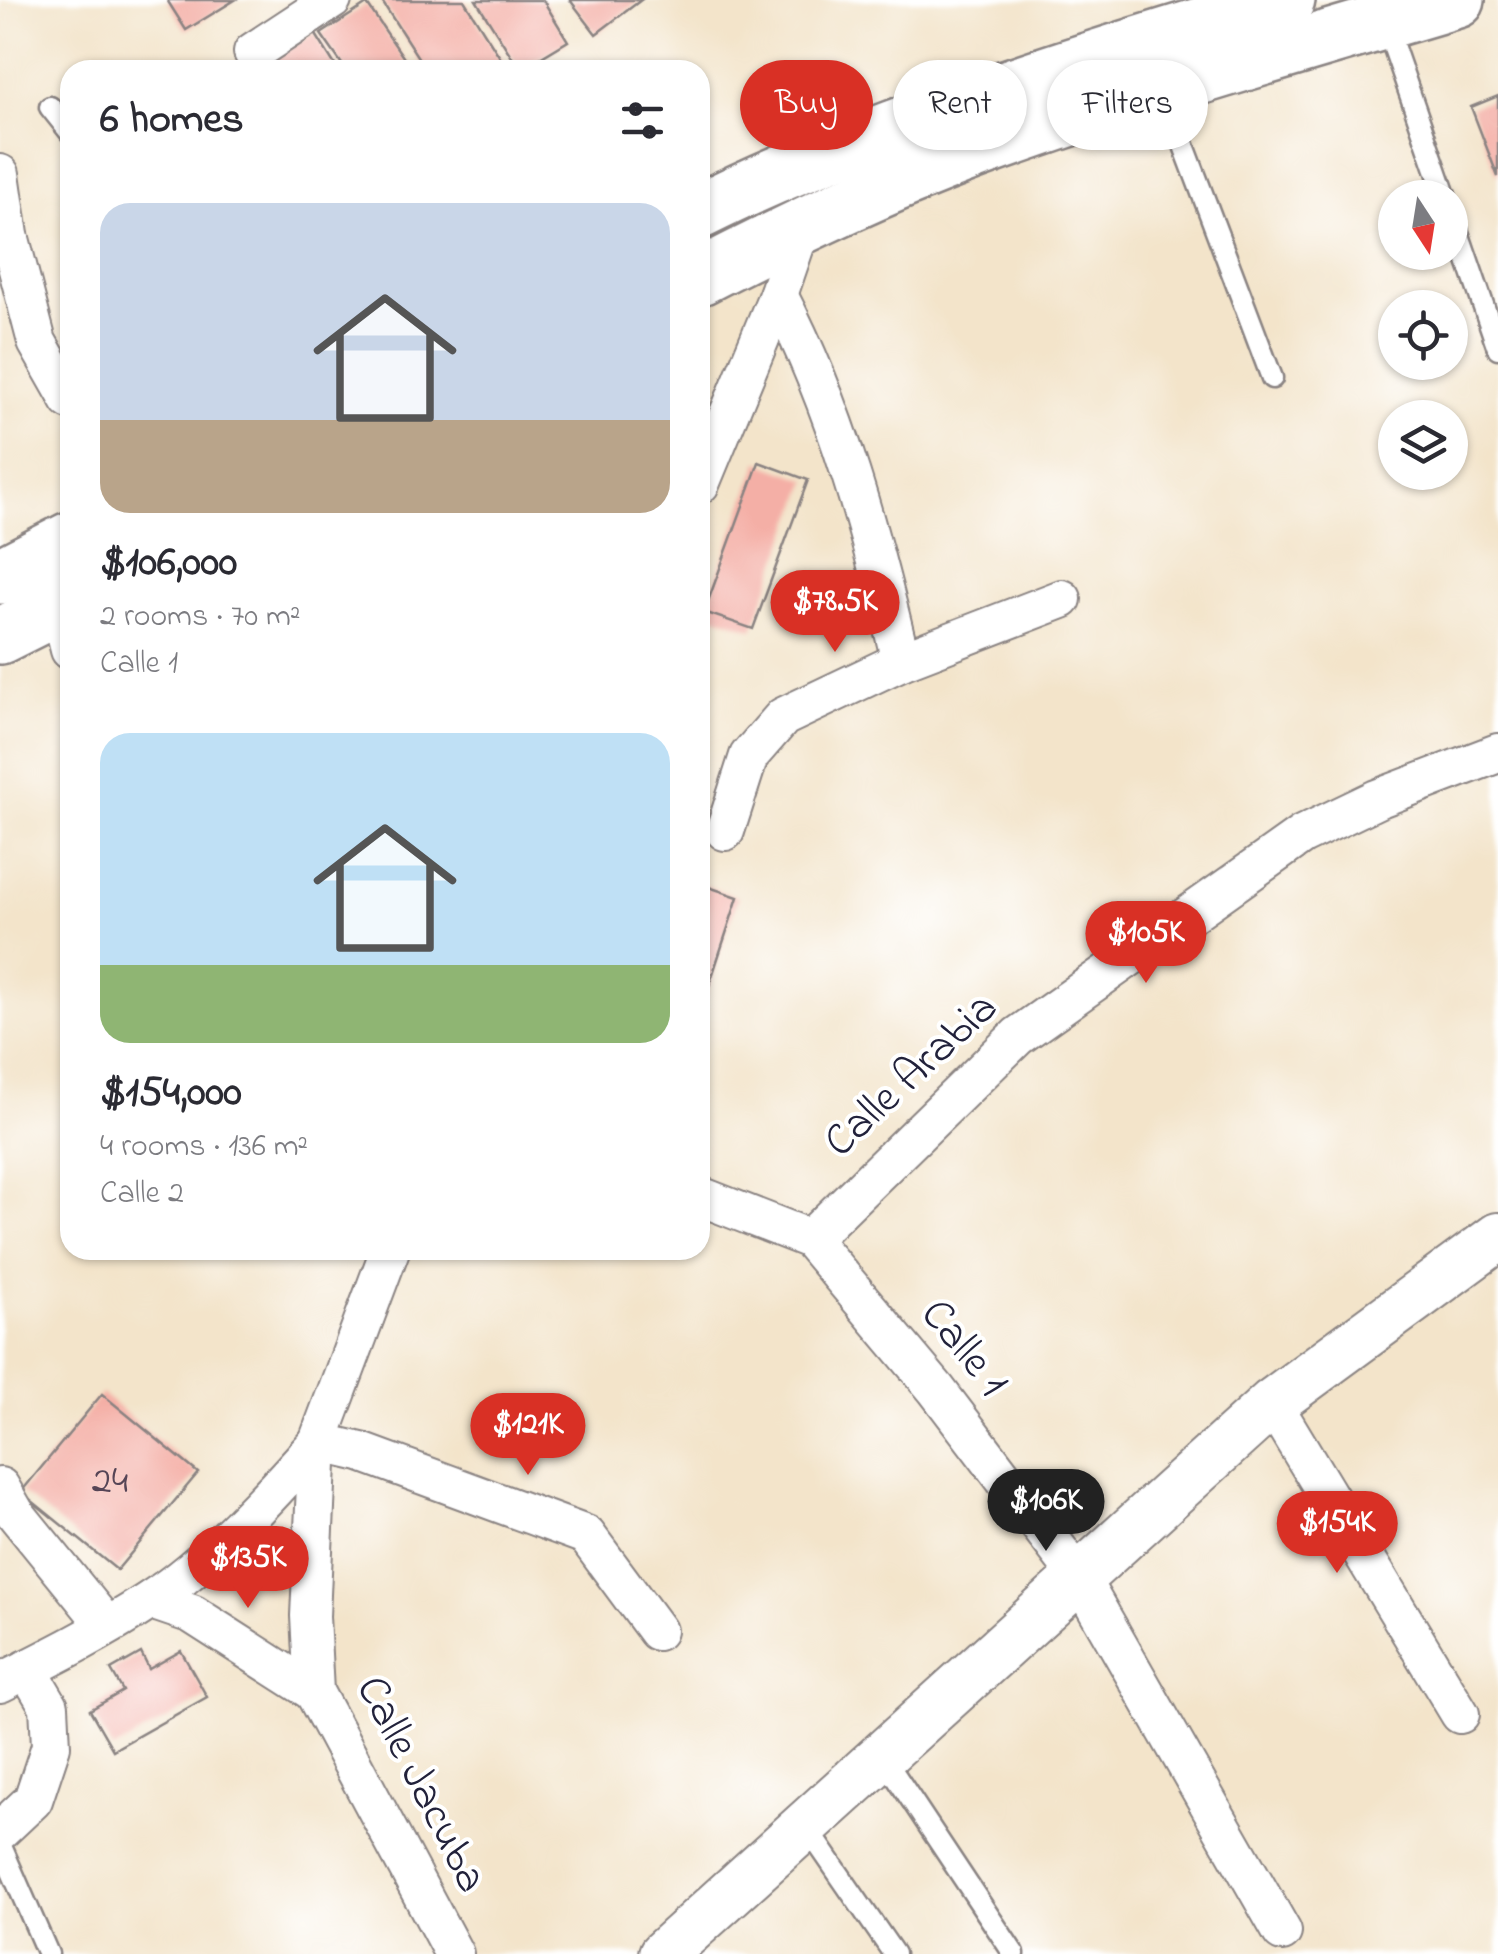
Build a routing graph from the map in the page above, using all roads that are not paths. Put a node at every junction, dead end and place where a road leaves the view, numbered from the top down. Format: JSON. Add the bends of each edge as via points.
{"nodes":[{"id":1,"x":332,"y":0,"type":"edge"},
{"id":2,"x":1288,"y":0,"type":"edge"},
{"id":3,"x":1457,"y":0,"type":"edge"},
{"id":4,"x":1385,"y":21,"type":"junction"},
{"id":5,"x":253,"y":52,"type":"dead end"},
{"id":6,"x":1162,"y":60,"type":"edge"},
{"id":7,"x":1175,"y":60,"type":"edge"},
{"id":8,"x":1047,"y":84,"type":"edge"},
{"id":9,"x":50,"y":107,"type":"dead end"},
{"id":10,"x":1047,"y":117,"type":"edge"},
{"id":11,"x":60,"y":120,"type":"edge"},
{"id":12,"x":1186,"y":150,"type":"edge"},
{"id":13,"x":822,"y":156,"type":"junction"},
{"id":14,"x":0,"y":174,"type":"edge"},
{"id":15,"x":1440,"y":180,"type":"edge"},
{"id":16,"x":710,"y":206,"type":"edge"},
{"id":17,"x":802,"y":225,"type":"junction"},
{"id":18,"x":1468,"y":260,"type":"edge"},
{"id":19,"x":710,"y":272,"type":"edge"},
{"id":20,"x":778,"y":295,"type":"junction"},
{"id":21,"x":1498,"y":348,"type":"edge"},
{"id":22,"x":1272,"y":378,"type":"dead end"},
{"id":23,"x":60,"y":382,"type":"edge"},
{"id":24,"x":710,"y":460,"type":"edge"},
{"id":25,"x":60,"y":545,"type":"edge"},
{"id":26,"x":0,"y":576,"type":"edge"},
{"id":27,"x":1062,"y":600,"type":"dead end"},
{"id":28,"x":60,"y":621,"type":"edge"},
{"id":29,"x":0,"y":636,"type":"edge"},
{"id":30,"x":901,"y":661,"type":"junction"},
{"id":31,"x":1498,"y":752,"type":"edge"},
{"id":32,"x":725,"y":831,"type":"dead end"},
{"id":33,"x":710,"y":1200,"type":"edge"},
{"id":34,"x":1498,"y":1237,"type":"edge"},
{"id":35,"x":810,"y":1239,"type":"junction"},
{"id":36,"x":386,"y":1260,"type":"edge"},
{"id":37,"x":1272,"y":1403,"type":"junction"},
{"id":38,"x":318,"y":1442,"type":"junction"},
{"id":39,"x":0,"y":1487,"type":"edge"},
{"id":40,"x":1079,"y":1577,"type":"junction"},
{"id":41,"x":151,"y":1600,"type":"junction"},
{"id":42,"x":106,"y":1625,"type":"junction"},
{"id":43,"x":656,"y":1631,"type":"dead end"},
{"id":44,"x":14,"y":1676,"type":"edge"},
{"id":45,"x":314,"y":1692,"type":"junction"},
{"id":46,"x":1460,"y":1714,"type":"dead end"},
{"id":47,"x":882,"y":1757,"type":"junction"},
{"id":48,"x":805,"y":1826,"type":"junction"},
{"id":49,"x":0,"y":1831,"type":"edge"},
{"id":50,"x":0,"y":1844,"type":"edge"},
{"id":51,"x":1282,"y":1932,"type":"dead end"},
{"id":52,"x":48,"y":1954,"type":"edge"},
{"id":53,"x":454,"y":1954,"type":"edge"},
{"id":54,"x":663,"y":1954,"type":"edge"},
{"id":55,"x":894,"y":1954,"type":"edge"},
{"id":56,"x":1014,"y":1954,"type":"edge"}],
"edges":[{"from":1,"to":5,"type":"street"},
{"from":2,"to":6,"type":"main road"},
{"from":3,"to":4,"type":"main road"},
{"from":4,"to":7,"type":"main road"},
{"from":4,"to":15,"type":"lane"},
{"from":8,"to":13,"type":"main road","via":[[966,100]]},
{"from":9,"to":11,"type":"lane"},
{"from":10,"to":17,"type":"main road"},
{"from":12,"to":22,"type":"lane"},
{"from":13,"to":16,"type":"main road"},
{"from":13,"to":17,"type":"street"},
{"from":14,"to":23,"type":"street","via":[[37,342]]},
{"from":17,"to":19,"type":"main road"},
{"from":17,"to":20,"type":"street"},
{"from":18,"to":21,"type":"lane"},
{"from":20,"to":24,"type":"street"},
{"from":20,"to":30,"type":"street","via":[[836,429]]},
{"from":25,"to":26,"type":"main road"},
{"from":27,"to":30,"type":"street"},
{"from":28,"to":29,"type":"main road"},
{"from":30,"to":32,"type":"street","via":[[783,716],[749,756]]},
{"from":31,"to":35,"type":"street","name":"Calle Arabia","via":[[1377,798],[1254,868],[1018,1036]]},
{"from":33,"to":35,"type":"street","name":"Calle 1"},
{"from":34,"to":37,"type":"street"},
{"from":35,"to":40,"type":"street","name":"Calle 1","via":[[936,1389]]},
{"from":36,"to":38,"type":"street","name":"Calle Jacuba"},
{"from":37,"to":40,"type":"street"},
{"from":37,"to":46,"type":"street"},
{"from":38,"to":41,"type":"street","via":[[234,1530]]},
{"from":38,"to":43,"type":"street","via":[[586,1535]]},
{"from":38,"to":45,"type":"street","name":"Calle Jacuba","via":[[310,1616]]},
{"from":39,"to":42,"type":"street"},
{"from":40,"to":47,"type":"street"},
{"from":40,"to":51,"type":"street","name":"Calle 1"},
{"from":41,"to":42,"type":"street"},
{"from":41,"to":45,"type":"street","via":[[192,1614]]},
{"from":42,"to":44,"type":"street"},
{"from":44,"to":49,"type":"street","via":[[49,1706],[50,1746],[34,1800]]},
{"from":45,"to":53,"type":"street","name":"Calle Jacuba"},
{"from":47,"to":48,"type":"street"},
{"from":47,"to":56,"type":"lane"},
{"from":48,"to":54,"type":"street"},
{"from":48,"to":55,"type":"lane"},
{"from":50,"to":52,"type":"lane"}]}
